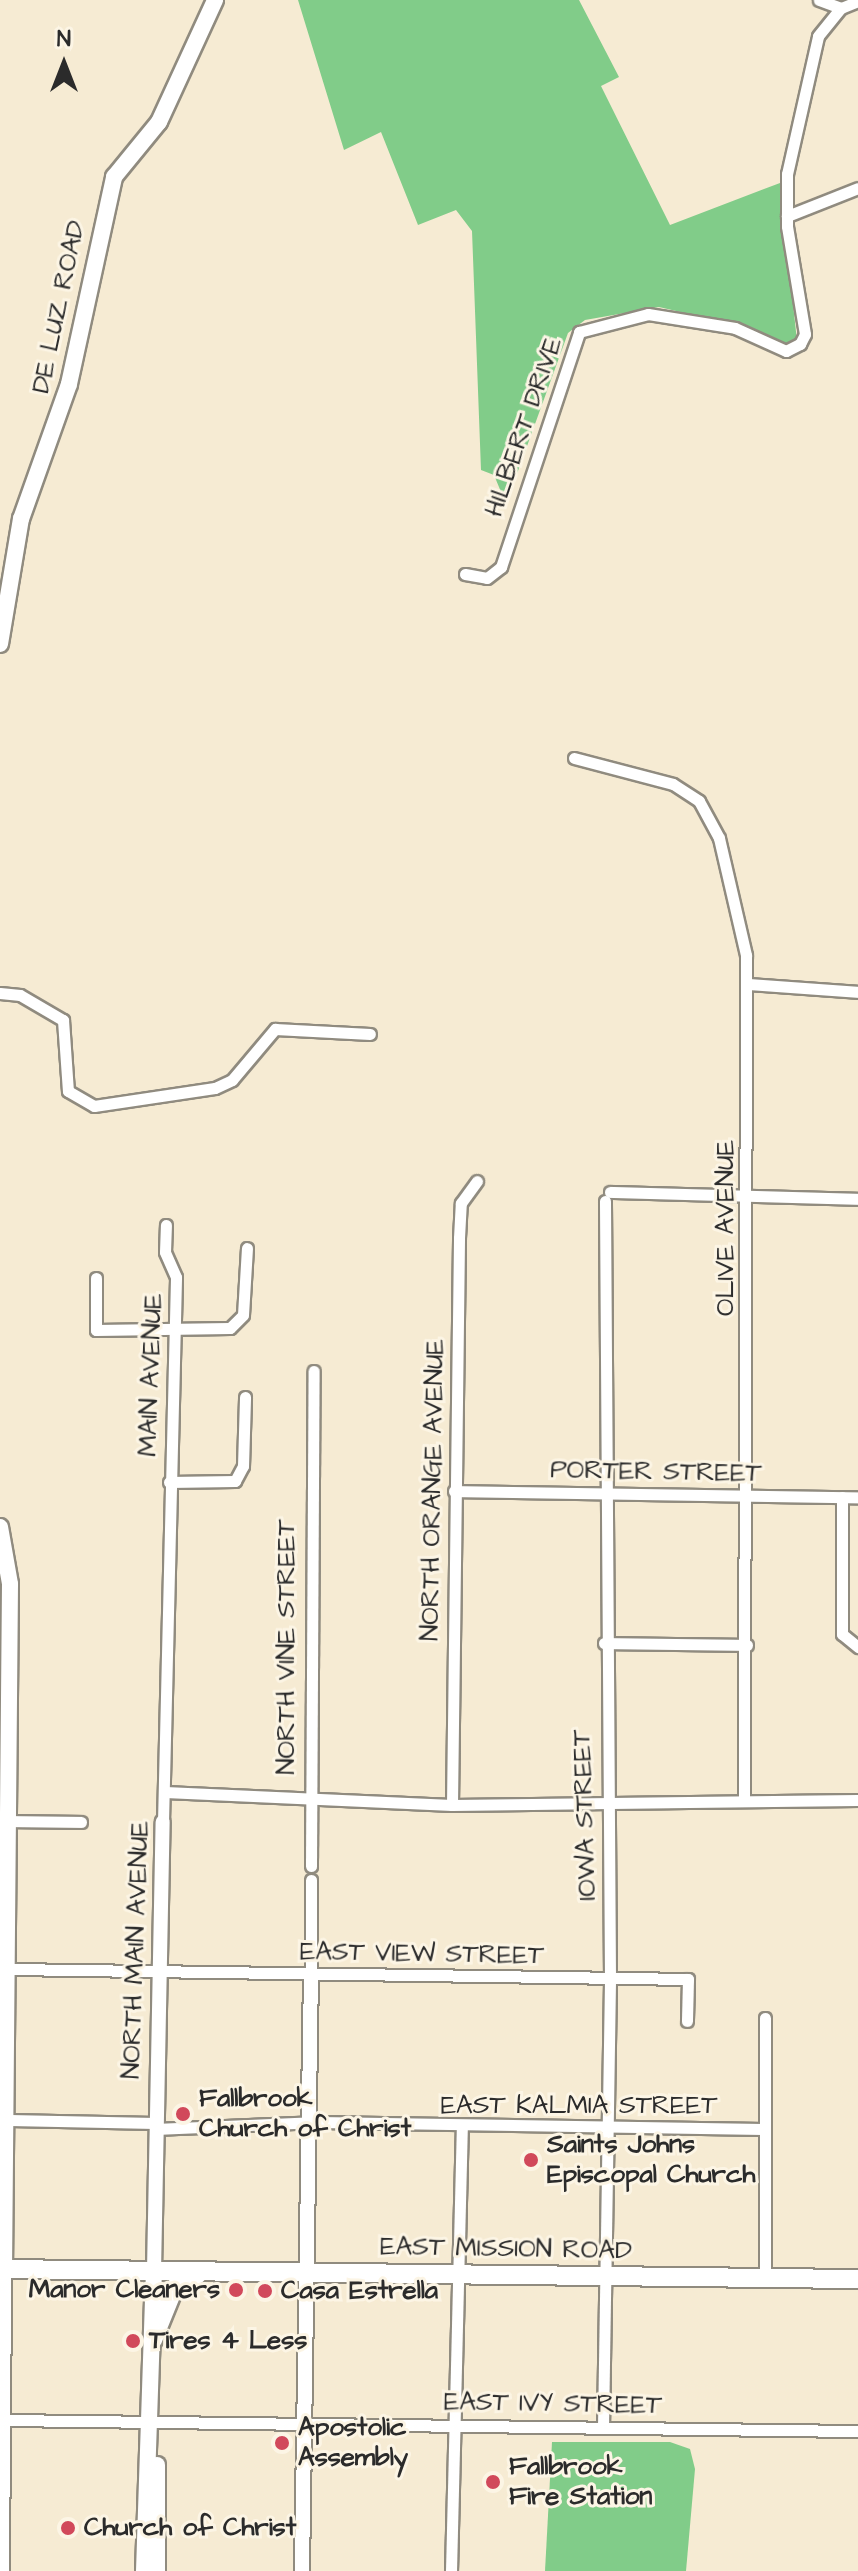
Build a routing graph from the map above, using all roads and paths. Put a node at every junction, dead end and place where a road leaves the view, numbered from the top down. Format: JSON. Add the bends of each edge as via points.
{"nodes":[{"id":1,"x":215,"y":0,"type":"edge"},
{"id":2,"x":819,"y":0,"type":"edge"},
{"id":3,"x":858,"y":1,"type":"edge"},
{"id":4,"x":841,"y":8,"type":"junction"},
{"id":5,"x":858,"y":188,"type":"edge"},
{"id":6,"x":787,"y":216,"type":"junction"},
{"id":7,"x":465,"y":574,"type":"dead end"},
{"id":8,"x":4,"y":576,"type":"edge"},
{"id":9,"x":0,"y":644,"type":"edge"},
{"id":10,"x":574,"y":758,"type":"dead end"},
{"id":11,"x":747,"y":984,"type":"junction"},
{"id":12,"x":858,"y":992,"type":"edge"},
{"id":13,"x":0,"y":993,"type":"edge"},
{"id":14,"x":370,"y":1034,"type":"dead end"},
{"id":15,"x":477,"y":1181,"type":"dead end"},
{"id":16,"x":747,"y":1198,"type":"junction"},
{"id":17,"x":858,"y":1199,"type":"edge"},
{"id":18,"x":166,"y":1225,"type":"dead end"},
{"id":19,"x":247,"y":1248,"type":"dead end"},
{"id":20,"x":96,"y":1278,"type":"dead end"},
{"id":21,"x":174,"y":1329,"type":"junction"},
{"id":22,"x":314,"y":1371,"type":"dead end"},
{"id":23,"x":245,"y":1397,"type":"dead end"},
{"id":24,"x":169,"y":1482,"type":"junction"},
{"id":25,"x":454,"y":1491,"type":"junction"},
{"id":26,"x":603,"y":1493,"type":"junction"},
{"id":27,"x":749,"y":1495,"type":"junction"},
{"id":28,"x":842,"y":1497,"type":"junction"},
{"id":29,"x":858,"y":1497,"type":"edge"},
{"id":30,"x":0,"y":1527,"type":"edge"},
{"id":31,"x":604,"y":1643,"type":"junction"},
{"id":32,"x":747,"y":1645,"type":"junction"},
{"id":33,"x":858,"y":1647,"type":"edge"},
{"id":34,"x":2,"y":1708,"type":"edge"},
{"id":35,"x":3,"y":1791,"type":"edge"},
{"id":36,"x":165,"y":1792,"type":"junction"},
{"id":37,"x":315,"y":1794,"type":"junction"},
{"id":38,"x":744,"y":1797,"type":"junction"},
{"id":39,"x":858,"y":1800,"type":"edge"},
{"id":40,"x":607,"y":1804,"type":"junction"},
{"id":41,"x":452,"y":1805,"type":"junction"},
{"id":42,"x":8,"y":1821,"type":"junction"},
{"id":43,"x":81,"y":1822,"type":"dead end"},
{"id":44,"x":163,"y":1822,"type":"joint"},
{"id":45,"x":311,"y":1866,"type":"dead end"},
{"id":46,"x":311,"y":1880,"type":"dead end"},
{"id":47,"x":9,"y":1969,"type":"junction"},
{"id":48,"x":156,"y":1972,"type":"junction"},
{"id":49,"x":311,"y":1974,"type":"junction"},
{"id":50,"x":610,"y":1978,"type":"junction"},
{"id":51,"x":765,"y":2018,"type":"dead end"},
{"id":52,"x":687,"y":2021,"type":"dead end"},
{"id":53,"x":4,"y":2120,"type":"edge"},
{"id":54,"x":155,"y":2126,"type":"junction"},
{"id":55,"x":308,"y":2126,"type":"junction"},
{"id":56,"x":462,"y":2128,"type":"junction"},
{"id":57,"x":608,"y":2129,"type":"junction"},
{"id":58,"x":763,"y":2129,"type":"junction"},
{"id":59,"x":2,"y":2269,"type":"edge"},
{"id":60,"x":154,"y":2271,"type":"junction"},
{"id":61,"x":204,"y":2272,"type":"junction"},
{"id":62,"x":306,"y":2273,"type":"junction"},
{"id":63,"x":459,"y":2275,"type":"junction"},
{"id":64,"x":605,"y":2276,"type":"junction"},
{"id":65,"x":765,"y":2279,"type":"junction"},
{"id":66,"x":858,"y":2279,"type":"edge"},
{"id":67,"x":153,"y":2340,"type":"junction"},
{"id":68,"x":4,"y":2420,"type":"junction"},
{"id":69,"x":152,"y":2420,"type":"junction"},
{"id":70,"x":305,"y":2423,"type":"junction"},
{"id":71,"x":456,"y":2426,"type":"junction"},
{"id":72,"x":603,"y":2427,"type":"junction"},
{"id":73,"x":858,"y":2431,"type":"edge"},
{"id":74,"x":2,"y":2571,"type":"edge"},
{"id":75,"x":144,"y":2571,"type":"edge"},
{"id":76,"x":157,"y":2571,"type":"edge"},
{"id":77,"x":302,"y":2571,"type":"edge"},
{"id":78,"x":451,"y":2571,"type":"edge"}],
"edges":[{"from":1,"to":8,"type":"main road","name":"DE LUZ ROAD","via":[[159,122],[114,177],[69,384]]},
{"from":2,"to":4,"type":"street"},
{"from":3,"to":4,"type":"street"},
{"from":4,"to":6,"type":"street","name":"HILBERT DRIVE","via":[[818,36],[787,174]]},
{"from":5,"to":6,"type":"street"},
{"from":6,"to":7,"type":"street","name":"HILBERT DRIVE","via":[[805,334],[800,344],[786,351],[735,328],[648,314],[579,332],[501,567],[487,578]]},
{"from":8,"to":9,"type":"main road","name":"DE LUZ ROAD"},
{"from":10,"to":11,"type":"street","name":"OLIVE AVENUE","via":[[673,784],[699,801],[719,838]]},
{"from":11,"to":12,"type":"street"},
{"from":11,"to":16,"type":"street","name":"OLIVE AVENUE"},
{"from":13,"to":14,"type":"street","via":[[20,995],[63,1020],[68,1091],[94,1106],[215,1088],[232,1080],[275,1029]]},
{"from":15,"to":25,"type":"street","name":"NORTH ORANGE AVENUE","via":[[461,1203]]},
{"from":16,"to":17,"type":"street"},
{"from":16,"to":26,"type":"street","name":"IOWA STREET","via":[[608,1197]]},
{"from":16,"to":27,"type":"street","name":"OLIVE AVENUE"},
{"from":18,"to":21,"type":"street","name":"MAIN AVENUE","via":[[165,1252],[176,1277]]},
{"from":19,"to":21,"type":"street","via":[[239,1323]]},
{"from":20,"to":21,"type":"street","via":[[96,1330]]},
{"from":21,"to":24,"type":"street","name":"MAIN AVENUE"},
{"from":22,"to":37,"type":"street","name":"NORTH VINE STREET","via":[[308,1782]]},
{"from":23,"to":24,"type":"street","via":[[243,1466],[235,1481]]},
{"from":24,"to":36,"type":"street","name":"NORTH MAIN AVENUE"},
{"from":25,"to":26,"type":"street","name":"PORTER STREET"},
{"from":25,"to":41,"type":"street","name":"NORTH ORANGE AVENUE"},
{"from":26,"to":27,"type":"street","name":"PORTER STREET"},
{"from":26,"to":31,"type":"street","name":"IOWA STREET"},
{"from":27,"to":28,"type":"street","name":"PORTER STREET"},
{"from":27,"to":32,"type":"street","name":"OLIVE AVENUE"},
{"from":28,"to":29,"type":"street","name":"PORTER STREET"},
{"from":28,"to":33,"type":"street","via":[[842,1634]]},
{"from":30,"to":34,"type":"main road","via":[[10,1584]]},
{"from":31,"to":32,"type":"street"},
{"from":31,"to":40,"type":"street","name":"IOWA STREET"},
{"from":32,"to":38,"type":"street","name":"OLIVE AVENUE"},
{"from":34,"to":35,"type":"main road"},
{"from":35,"to":42,"type":"main road"},
{"from":36,"to":37,"type":"street"},
{"from":36,"to":44,"type":"street","name":"NORTH MAIN AVENUE"},
{"from":37,"to":41,"type":"street"},
{"from":37,"to":45,"type":"street","name":"NORTH VINE STREET"},
{"from":38,"to":39,"type":"street"},
{"from":38,"to":40,"type":"street"},
{"from":40,"to":41,"type":"street"},
{"from":40,"to":50,"type":"street","name":"IOWA STREET"},
{"from":42,"to":43,"type":"street"},
{"from":42,"to":47,"type":"main road"},
{"from":44,"to":48,"type":"street","name":"NORTH MAIN AVENUE"},
{"from":46,"to":49,"type":"street"},
{"from":47,"to":48,"type":"street","name":"EAST VIEW STREET"},
{"from":47,"to":53,"type":"main road"},
{"from":48,"to":49,"type":"street","name":"EAST VIEW STREET"},
{"from":48,"to":54,"type":"street","name":"NORTH MAIN AVENUE"},
{"from":49,"to":50,"type":"street","name":"EAST VIEW STREET"},
{"from":49,"to":55,"type":"street"},
{"from":50,"to":52,"type":"street","name":"EAST VIEW STREET","via":[[688,1979]]},
{"from":50,"to":57,"type":"street","name":"IOWA STREET"},
{"from":51,"to":58,"type":"street"},
{"from":53,"to":54,"type":"street","name":"EAST KALMIA STREET"},
{"from":53,"to":59,"type":"main road"},
{"from":54,"to":55,"type":"street","name":"EAST KALMIA STREET"},
{"from":54,"to":60,"type":"street","name":"NORTH MAIN AVENUE"},
{"from":55,"to":56,"type":"street","name":"EAST KALMIA STREET"},
{"from":55,"to":62,"type":"street"},
{"from":56,"to":57,"type":"street","name":"EAST KALMIA STREET"},
{"from":56,"to":63,"type":"street"},
{"from":57,"to":58,"type":"street","name":"EAST KALMIA STREET"},
{"from":57,"to":64,"type":"street","name":"IOWA STREET"},
{"from":58,"to":65,"type":"street"},
{"from":59,"to":60,"type":"main road","name":"EAST MISSION ROAD"},
{"from":59,"to":68,"type":"street"},
{"from":60,"to":61,"type":"main road","name":"EAST MISSION ROAD"},
{"from":60,"to":67,"type":"main road","name":"NORTH MAIN AVENUE"},
{"from":61,"to":62,"type":"main road","name":"EAST MISSION ROAD"},
{"from":61,"to":67,"type":"main road","via":[[174,2288]]},
{"from":62,"to":63,"type":"main road","name":"EAST MISSION ROAD"},
{"from":62,"to":70,"type":"street"},
{"from":63,"to":64,"type":"main road","name":"EAST MISSION ROAD"},
{"from":63,"to":71,"type":"street"},
{"from":64,"to":65,"type":"main road","name":"EAST MISSION ROAD"},
{"from":64,"to":72,"type":"street","name":"IOWA STREET"},
{"from":65,"to":66,"type":"main road","name":"EAST MISSION ROAD"},
{"from":67,"to":69,"type":"main road","name":"NORTH MAIN AVENUE"},
{"from":68,"to":69,"type":"street","name":"EAST IVY STREET"},
{"from":68,"to":74,"type":"street"},
{"from":69,"to":70,"type":"street","name":"EAST IVY STREET"},
{"from":69,"to":75,"type":"main road","name":"NORTH MAIN AVENUE"},
{"from":69,"to":76,"type":"main road","name":"NORTH MAIN AVENUE"},
{"from":70,"to":71,"type":"street","name":"EAST IVY STREET"},
{"from":70,"to":77,"type":"street"},
{"from":71,"to":72,"type":"street","name":"EAST IVY STREET"},
{"from":71,"to":78,"type":"street"},
{"from":72,"to":73,"type":"street","name":"EAST IVY STREET"}]}
